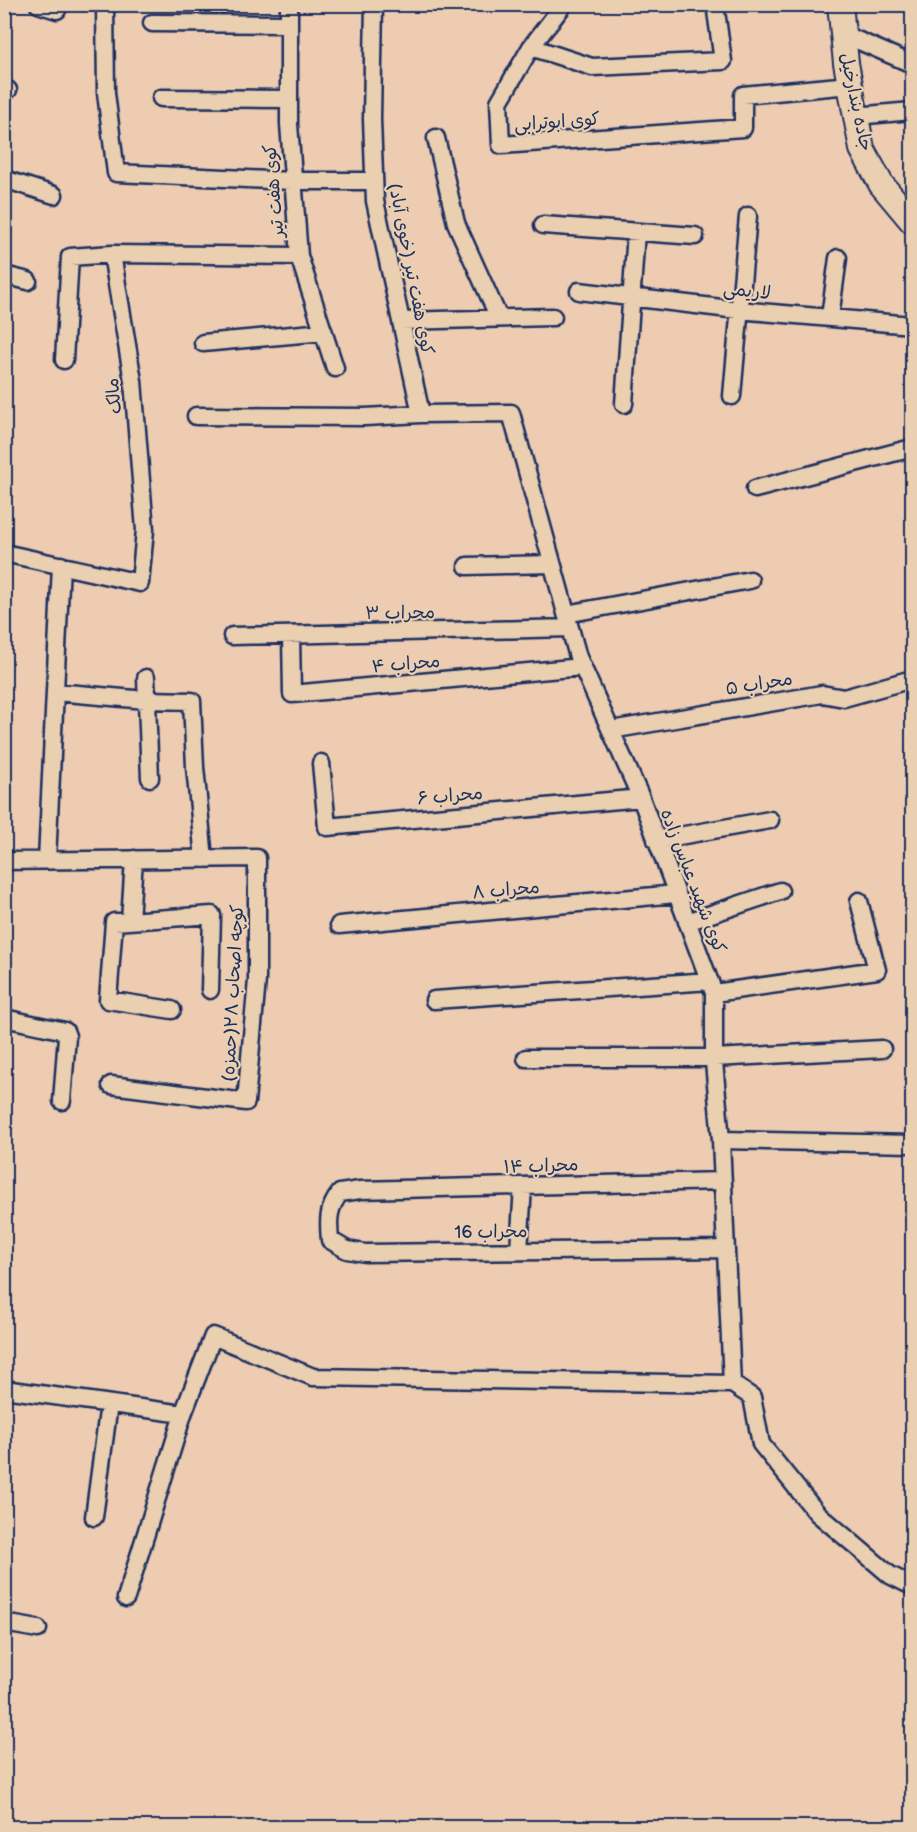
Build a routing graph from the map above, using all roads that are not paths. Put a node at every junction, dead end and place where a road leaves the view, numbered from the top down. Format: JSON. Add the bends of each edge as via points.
{"nodes":[{"id":1,"x":38,"y":4,"type":"edge"},
{"id":2,"x":105,"y":4,"type":"edge"},
{"id":3,"x":290,"y":4,"type":"edge"},
{"id":4,"x":374,"y":4,"type":"edge"},
{"id":5,"x":564,"y":4,"type":"edge"},
{"id":6,"x":715,"y":4,"type":"edge"},
{"id":7,"x":840,"y":4,"type":"edge"},
{"id":8,"x":57,"y":10,"type":"dead end"},
{"id":9,"x":152,"y":22,"type":"dead end"},
{"id":10,"x":289,"y":24,"type":"junction"},
{"id":11,"x":843,"y":34,"type":"junction"},
{"id":12,"x":531,"y":47,"type":"junction"},
{"id":13,"x":912,"y":64,"type":"edge"},
{"id":14,"x":850,"y":85,"type":"junction"},
{"id":15,"x":160,"y":98,"type":"dead end"},
{"id":16,"x":289,"y":99,"type":"junction"},
{"id":17,"x":912,"y":111,"type":"edge"},
{"id":18,"x":856,"y":116,"type":"junction"},
{"id":19,"x":436,"y":138,"type":"dead end"},
{"id":20,"x":4,"y":179,"type":"edge"},
{"id":21,"x":373,"y":180,"type":"junction"},
{"id":22,"x":292,"y":181,"type":"junction"},
{"id":23,"x":54,"y":195,"type":"dead end"},
{"id":24,"x":748,"y":216,"type":"dead end"},
{"id":25,"x":912,"y":221,"type":"edge"},
{"id":26,"x":543,"y":225,"type":"dead end"},
{"id":27,"x":636,"y":232,"type":"junction"},
{"id":28,"x":695,"y":236,"type":"dead end"},
{"id":29,"x":111,"y":254,"type":"junction"},
{"id":30,"x":299,"y":256,"type":"junction"},
{"id":31,"x":838,"y":258,"type":"dead end"},
{"id":32,"x":4,"y":275,"type":"edge"},
{"id":33,"x":28,"y":281,"type":"dead end"},
{"id":34,"x":579,"y":291,"type":"dead end"},
{"id":35,"x":631,"y":295,"type":"junction"},
{"id":36,"x":738,"y":310,"type":"junction"},
{"id":37,"x":553,"y":317,"type":"dead end"},
{"id":38,"x":830,"y":317,"type":"junction"},
{"id":39,"x":499,"y":318,"type":"junction"},
{"id":40,"x":401,"y":321,"type":"junction"},
{"id":41,"x":912,"y":325,"type":"edge"},
{"id":42,"x":324,"y":332,"type":"junction"},
{"id":43,"x":203,"y":343,"type":"dead end"},
{"id":44,"x":64,"y":360,"type":"dead end"},
{"id":45,"x":335,"y":369,"type":"dead end"},
{"id":46,"x":732,"y":396,"type":"dead end"},
{"id":47,"x":624,"y":404,"type":"dead end"},
{"id":48,"x":422,"y":414,"type":"junction"},
{"id":49,"x":196,"y":416,"type":"dead end"},
{"id":50,"x":912,"y":448,"type":"edge"},
{"id":51,"x":755,"y":489,"type":"dead end"},
{"id":52,"x":4,"y":553,"type":"edge"},
{"id":53,"x":552,"y":564,"type":"junction"},
{"id":54,"x":61,"y":565,"type":"junction"},
{"id":55,"x":467,"y":566,"type":"dead end"},
{"id":56,"x":750,"y":580,"type":"dead end"},
{"id":57,"x":568,"y":621,"type":"junction"},
{"id":58,"x":291,"y":635,"type":"junction"},
{"id":59,"x":232,"y":636,"type":"dead end"},
{"id":60,"x":582,"y":667,"type":"junction"},
{"id":61,"x":146,"y":678,"type":"dead end"},
{"id":62,"x":912,"y":679,"type":"edge"},
{"id":63,"x":55,"y":692,"type":"junction"},
{"id":64,"x":146,"y":700,"type":"junction"},
{"id":65,"x":610,"y":730,"type":"junction"},
{"id":66,"x":321,"y":763,"type":"dead end"},
{"id":67,"x":150,"y":778,"type":"dead end"},
{"id":68,"x":641,"y":798,"type":"junction"},
{"id":69,"x":770,"y":820,"type":"dead end"},
{"id":70,"x":656,"y":840,"type":"junction"},
{"id":71,"x":134,"y":859,"type":"junction"},
{"id":72,"x":204,"y":859,"type":"junction"},
{"id":73,"x":47,"y":860,"type":"junction"},
{"id":74,"x":4,"y":861,"type":"edge"},
{"id":75,"x":780,"y":891,"type":"dead end"},
{"id":76,"x":676,"y":894,"type":"junction"},
{"id":77,"x":859,"y":901,"type":"dead end"},
{"id":78,"x":130,"y":921,"type":"junction"},
{"id":79,"x":687,"y":922,"type":"junction"},
{"id":80,"x":339,"y":925,"type":"dead end"},
{"id":81,"x":712,"y":987,"type":"junction"},
{"id":82,"x":210,"y":990,"type":"dead end"},
{"id":83,"x":434,"y":1000,"type":"dead end"},
{"id":84,"x":172,"y":1010,"type":"dead end"},
{"id":85,"x":4,"y":1018,"type":"edge"},
{"id":86,"x":882,"y":1049,"type":"dead end"},
{"id":87,"x":526,"y":1058,"type":"dead end"},
{"id":88,"x":714,"y":1058,"type":"junction"},
{"id":89,"x":111,"y":1085,"type":"dead end"},
{"id":90,"x":62,"y":1101,"type":"dead end"},
{"id":91,"x":721,"y":1140,"type":"junction"},
{"id":92,"x":912,"y":1144,"type":"edge"},
{"id":93,"x":723,"y":1181,"type":"junction"},
{"id":94,"x":523,"y":1186,"type":"junction"},
{"id":95,"x":360,"y":1190,"type":"joint"},
{"id":96,"x":726,"y":1249,"type":"junction"},
{"id":97,"x":519,"y":1251,"type":"junction"},
{"id":98,"x":732,"y":1384,"type":"junction"},
{"id":99,"x":4,"y":1389,"type":"edge"},
{"id":100,"x":109,"y":1404,"type":"junction"},
{"id":101,"x":183,"y":1414,"type":"junction"},
{"id":102,"x":94,"y":1517,"type":"dead end"},
{"id":103,"x":912,"y":1586,"type":"edge"},
{"id":104,"x":126,"y":1598,"type":"dead end"},
{"id":105,"x":4,"y":1623,"type":"edge"},
{"id":106,"x":38,"y":1629,"type":"dead end"}],
"edges":[{"from":1,"to":8,"type":"street"},
{"from":2,"to":22,"type":"street","via":[[106,93],[116,173]]},
{"from":3,"to":10,"type":"street","name":"کوی هفت تیر"},
{"from":4,"to":21,"type":"street","name":"کوی هفت تیر (خوی آباد)"},
{"from":5,"to":12,"type":"street","name":"کوی ابوترابی"},
{"from":6,"to":12,"type":"street","via":[[723,61],[592,68]]},
{"from":7,"to":11,"type":"main road","name":"جاده بندارخیل"},
{"from":9,"to":10,"type":"street"},
{"from":10,"to":16,"type":"street","name":"کوی هفت تیر"},
{"from":11,"to":13,"type":"street"},
{"from":11,"to":14,"type":"main road","name":"جاده بندارخیل"},
{"from":12,"to":14,"type":"street","name":"کوی ابوترابی","via":[[499,102],[501,145],[743,128],[743,95]]},
{"from":14,"to":18,"type":"main road","name":"جاده بندارخیل"},
{"from":15,"to":16,"type":"street"},
{"from":16,"to":22,"type":"street","name":"کوی هفت تیر"},
{"from":17,"to":18,"type":"street"},
{"from":18,"to":25,"type":"main road","name":"جاده بندارخیل","via":[[862,149],[881,184]]},
{"from":19,"to":39,"type":"street","via":[[456,224]]},
{"from":20,"to":23,"type":"street"},
{"from":21,"to":22,"type":"street"},
{"from":21,"to":40,"type":"street","name":"کوی هفت تیر (خوی آباد)"},
{"from":22,"to":30,"type":"street","name":"کوی هفت تیر"},
{"from":24,"to":36,"type":"street"},
{"from":26,"to":27,"type":"street"},
{"from":27,"to":28,"type":"street"},
{"from":27,"to":35,"type":"street"},
{"from":29,"to":30,"type":"street"},
{"from":29,"to":44,"type":"street","via":[[70,257]]},
{"from":29,"to":54,"type":"street","name":"مالک","via":[[133,381],[146,530],[140,583]]},
{"from":30,"to":42,"type":"street","name":"کوی هفت تیر"},
{"from":31,"to":38,"type":"street"},
{"from":32,"to":33,"type":"street"},
{"from":34,"to":35,"type":"street","name":"لاریمی"},
{"from":35,"to":36,"type":"street","name":"لاریمی"},
{"from":35,"to":47,"type":"street"},
{"from":36,"to":38,"type":"street","name":"لاریمی"},
{"from":36,"to":46,"type":"street"},
{"from":37,"to":39,"type":"street"},
{"from":38,"to":41,"type":"street","name":"لاریمی"},
{"from":39,"to":40,"type":"street"},
{"from":40,"to":48,"type":"street","name":"کوی هفت تیر (خوی آباد)"},
{"from":42,"to":43,"type":"street"},
{"from":42,"to":45,"type":"street","name":"کوی هفت تیر"},
{"from":48,"to":49,"type":"street"},
{"from":48,"to":53,"type":"street","name":"کوی شهید عباس زاده","via":[[511,413]]},
{"from":50,"to":51,"type":"street"},
{"from":52,"to":54,"type":"street","name":"مالک"},
{"from":53,"to":55,"type":"street"},
{"from":53,"to":57,"type":"street","name":"کوی شهید عباس زاده"},
{"from":54,"to":63,"type":"street"},
{"from":56,"to":57,"type":"street","name":"محراب ۳"},
{"from":57,"to":58,"type":"street","name":"محراب ۳"},
{"from":57,"to":60,"type":"street","name":"کوی شهید عباس زاده"},
{"from":58,"to":59,"type":"street","name":"محراب ۳"},
{"from":58,"to":60,"type":"street","name":"محراب ۴","via":[[292,694]]},
{"from":60,"to":65,"type":"street","name":"کوی شهید عباس زاده"},
{"from":61,"to":64,"type":"street"},
{"from":62,"to":65,"type":"street","name":"محراب ۵","via":[[844,698],[822,694]]},
{"from":63,"to":64,"type":"street"},
{"from":63,"to":73,"type":"street"},
{"from":64,"to":67,"type":"street"},
{"from":64,"to":72,"type":"street","via":[[192,701]]},
{"from":65,"to":68,"type":"street","name":"کوی شهید عباس زاده"},
{"from":66,"to":68,"type":"street","name":"محراب ۶","via":[[327,827]]},
{"from":68,"to":70,"type":"street","name":"کوی شهید عباس زاده"},
{"from":69,"to":70,"type":"street"},
{"from":70,"to":76,"type":"street","name":"کوی شهید عباس زاده"},
{"from":71,"to":72,"type":"street"},
{"from":71,"to":73,"type":"street"},
{"from":71,"to":78,"type":"street"},
{"from":72,"to":89,"type":"street","name":"کوچه اصحاب ۲۸(حمزه)","via":[[257,858],[257,980],[246,1102]]},
{"from":73,"to":74,"type":"street"},
{"from":75,"to":79,"type":"street"},
{"from":76,"to":79,"type":"street","name":"کوی شهید عباس زاده"},
{"from":76,"to":80,"type":"street","name":"محراب ۸"},
{"from":77,"to":81,"type":"street","via":[[878,970]]},
{"from":78,"to":82,"type":"street","via":[[212,915]]},
{"from":78,"to":84,"type":"street","via":[[114,922],[108,1000]]},
{"from":79,"to":81,"type":"street","name":"کوی شهید عباس زاده"},
{"from":81,"to":83,"type":"street"},
{"from":81,"to":88,"type":"street","name":"کوی شهید عباس زاده"},
{"from":85,"to":90,"type":"street","via":[[65,1031]]},
{"from":86,"to":88,"type":"street"},
{"from":87,"to":88,"type":"street"},
{"from":88,"to":91,"type":"street","name":"کوی شهید عباس زاده"},
{"from":91,"to":92,"type":"street"},
{"from":91,"to":93,"type":"street","name":"کوی شهید عباس زاده"},
{"from":93,"to":94,"type":"street","name":"محراب ۱۴"},
{"from":93,"to":96,"type":"street","name":"کوی شهید عباس زاده"},
{"from":94,"to":95,"type":"street","name":"محراب ۱۴"},
{"from":94,"to":97,"type":"street"},
{"from":95,"to":97,"type":"street","name":"محراب 16","via":[[340,1193],[330,1206],[330,1240],[347,1250]]},
{"from":96,"to":97,"type":"street","name":"محراب 16"},
{"from":96,"to":98,"type":"street","name":"کوی شهید عباس زاده"},
{"from":98,"to":101,"type":"street","via":[[313,1377],[213,1336]]},
{"from":98,"to":103,"type":"street","via":[[752,1397],[761,1444],[817,1513],[890,1575]]},
{"from":99,"to":100,"type":"street"},
{"from":100,"to":101,"type":"street"},
{"from":100,"to":102,"type":"street"},
{"from":101,"to":104,"type":"street"},
{"from":105,"to":106,"type":"street"}]}
